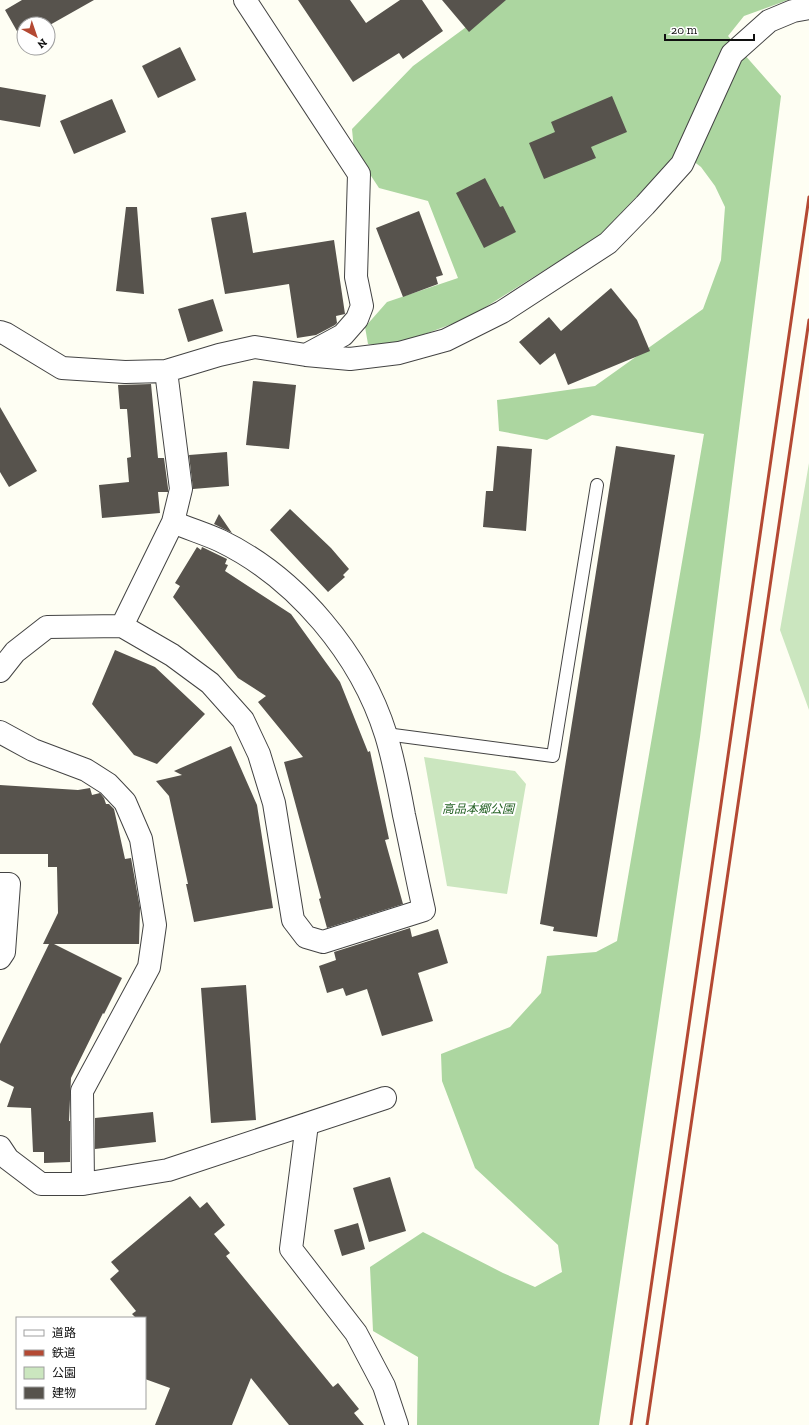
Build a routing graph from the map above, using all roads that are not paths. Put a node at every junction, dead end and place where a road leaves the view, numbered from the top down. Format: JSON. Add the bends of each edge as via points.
{"nodes":[{"id":1,"x":246,"y":0,"type":"edge"},
{"id":2,"x":809,"y":8,"type":"edge"},
{"id":3,"x":0,"y":332,"type":"edge"},
{"id":4,"x":306,"y":355,"type":"junction"},
{"id":5,"x":166,"y":371,"type":"junction"},
{"id":6,"x":597,"y":485,"type":"dead end"},
{"id":7,"x":173,"y":522,"type":"junction"},
{"id":8,"x":122,"y":626,"type":"junction"},
{"id":9,"x":0,"y":671,"type":"edge"},
{"id":10,"x":0,"y":732,"type":"edge"},
{"id":11,"x":386,"y":734,"type":"junction"},
{"id":12,"x":0,"y":884,"type":"edge"},
{"id":13,"x":0,"y":958,"type":"edge"},
{"id":14,"x":385,"y":1098,"type":"dead end"},
{"id":15,"x":307,"y":1124,"type":"junction"},
{"id":16,"x":0,"y":1148,"type":"edge"},
{"id":17,"x":83,"y":1184,"type":"junction"},
{"id":18,"x":397,"y":1425,"type":"edge"}],
"edges":[{"from":1,"to":4,"type":"street","via":[[359,174],[356,277],[362,306],[357,319],[343,335]]},
{"from":2,"to":4,"type":"street","via":[[792,11],[769,21],[732,54],[682,164],[608,243],[502,312],[446,340],[399,353],[350,359]]},
{"from":3,"to":5,"type":"street","via":[[62,368],[125,372]]},
{"from":4,"to":5,"type":"street","via":[[255,348],[219,355]]},
{"from":5,"to":7,"type":"street","via":[[181,488]]},
{"from":6,"to":11,"type":"lane","via":[[552,756]]},
{"from":7,"to":8,"type":"street"},
{"from":7,"to":11,"type":"street","via":[[221,541],[260,564],[292,590],[327,627],[352,664],[372,699]]},
{"from":8,"to":9,"type":"street","via":[[47,627],[15,652]]},
{"from":8,"to":11,"type":"street","via":[[172,655],[210,683],[242,720],[259,754],[274,803],[293,920],[306,937],[323,942],[424,910]]},
{"from":10,"to":17,"type":"street","via":[[33,750],[86,770],[108,784],[125,802],[141,839],[155,925],[149,967],[82,1090]]},
{"from":12,"to":13,"type":"street","via":[[9,884],[4,952]]},
{"from":14,"to":15,"type":"street"},
{"from":15,"to":17,"type":"street","via":[[168,1170]]},
{"from":15,"to":18,"type":"street","via":[[291,1249],[356,1333],[384,1386]]},
{"from":16,"to":17,"type":"street","via":[[8,1159],[41,1184]]}]}
